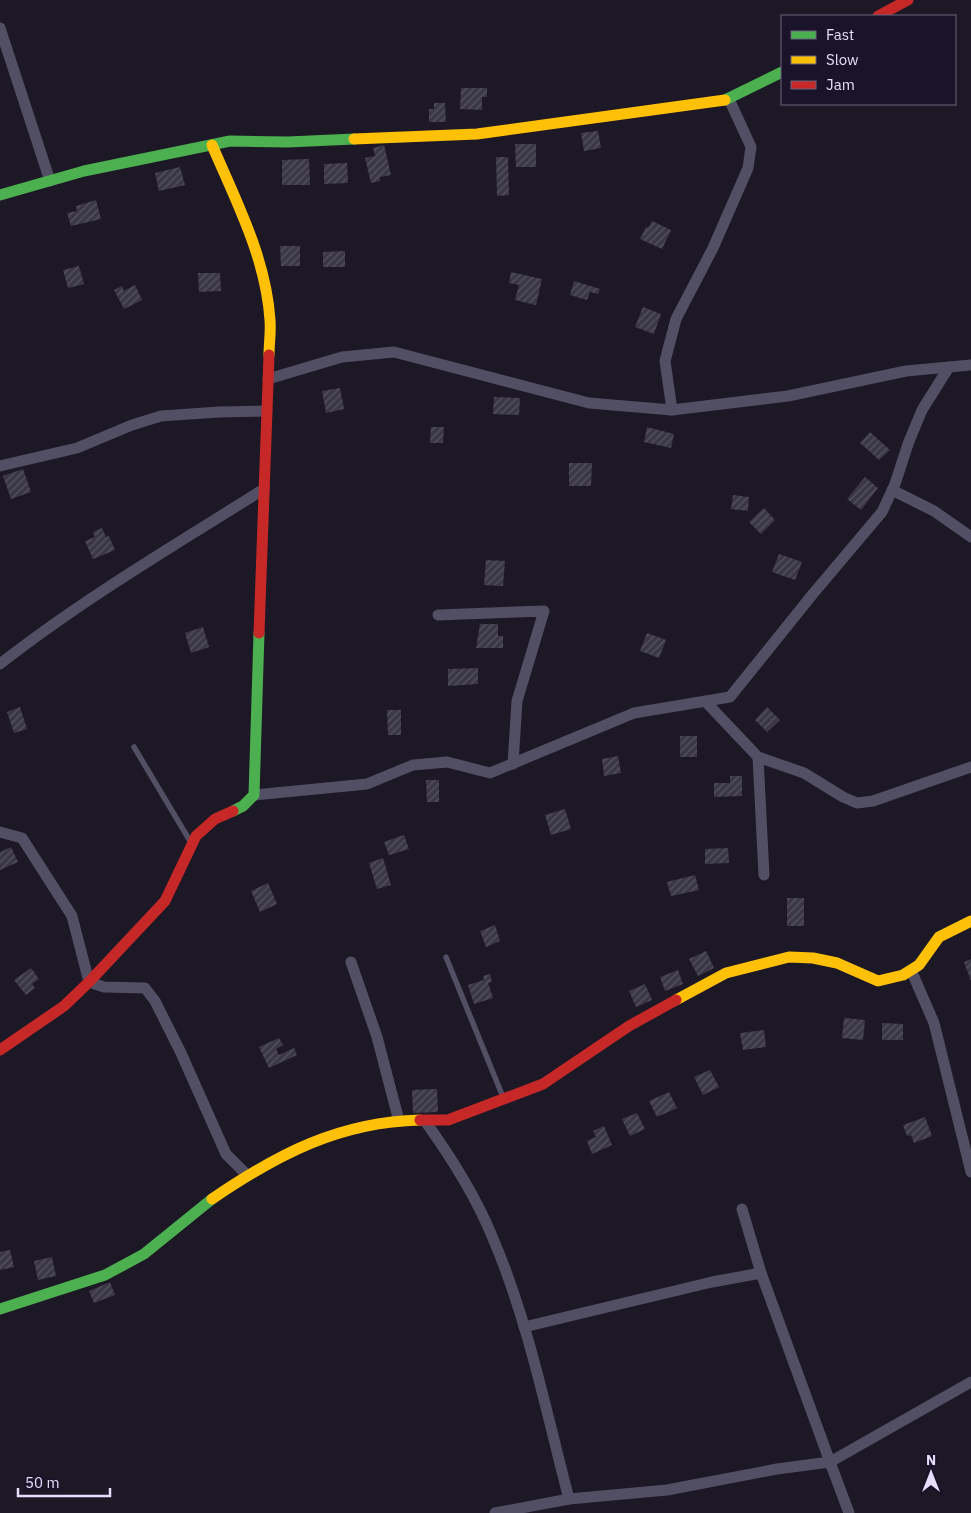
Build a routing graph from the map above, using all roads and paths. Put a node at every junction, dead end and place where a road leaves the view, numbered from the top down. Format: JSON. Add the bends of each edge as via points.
{"nodes":[{"id":1,"x":908,"y":0,"type":"edge"},
{"id":2,"x":880,"y":15,"type":"edge"},
{"id":3,"x":0,"y":28,"type":"edge"},
{"id":4,"x":781,"y":73,"type":"edge"},
{"id":5,"x":729,"y":99,"type":"junction"},
{"id":6,"x":212,"y":145,"type":"junction"},
{"id":7,"x":50,"y":181,"type":"junction"},
{"id":8,"x":0,"y":195,"type":"edge"},
{"id":9,"x":971,"y":365,"type":"edge"},
{"id":10,"x":949,"y":367,"type":"junction"},
{"id":11,"x":268,"y":379,"type":"junction"},
{"id":12,"x":672,"y":410,"type":"junction"},
{"id":13,"x":267,"y":411,"type":"junction"},
{"id":14,"x":1,"y":462,"type":"edge"},
{"id":15,"x":264,"y":489,"type":"junction"},
{"id":16,"x":892,"y":490,"type":"junction"},
{"id":17,"x":971,"y":537,"type":"edge"},
{"id":18,"x":438,"y":615,"type":"dead end"},
{"id":19,"x":0,"y":664,"type":"edge"},
{"id":20,"x":705,"y":701,"type":"junction"},
{"id":21,"x":134,"y":747,"type":"dead end"},
{"id":22,"x":758,"y":757,"type":"junction"},
{"id":23,"x":513,"y":764,"type":"junction"},
{"id":24,"x":971,"y":767,"type":"edge"},
{"id":25,"x":254,"y":795,"type":"junction"},
{"id":26,"x":0,"y":832,"type":"edge"},
{"id":27,"x":192,"y":844,"type":"junction"},
{"id":28,"x":764,"y":875,"type":"dead end"},
{"id":29,"x":971,"y":920,"type":"edge"},
{"id":30,"x":446,"y":957,"type":"dead end"},
{"id":31,"x":351,"y":962,"type":"dead end"},
{"id":32,"x":911,"y":970,"type":"junction"},
{"id":33,"x":89,"y":982,"type":"junction"},
{"id":34,"x":0,"y":1050,"type":"edge"},
{"id":35,"x":504,"y":1099,"type":"junction"},
{"id":36,"x":425,"y":1120,"type":"junction"},
{"id":37,"x":399,"y":1121,"type":"junction"},
{"id":38,"x":971,"y":1172,"type":"edge"},
{"id":39,"x":247,"y":1176,"type":"junction"},
{"id":40,"x":742,"y":1209,"type":"dead end"},
{"id":41,"x":761,"y":1273,"type":"junction"},
{"id":42,"x":0,"y":1310,"type":"edge"},
{"id":43,"x":524,"y":1327,"type":"junction"},
{"id":44,"x":971,"y":1382,"type":"edge"},
{"id":45,"x":830,"y":1462,"type":"junction"},
{"id":46,"x":569,"y":1499,"type":"junction"},
{"id":47,"x":526,"y":1510,"type":"edge"},
{"id":48,"x":496,"y":1513,"type":"edge"},
{"id":49,"x":849,"y":1513,"type":"edge"}],
"edges":[{"from":1,"to":2,"type":"street"},
{"from":3,"to":7,"type":"street"},
{"from":4,"to":5,"type":"street"},
{"from":5,"to":6,"type":"street","via":[[477,134],[288,142],[230,141]]},
{"from":5,"to":12,"type":"street","via":[[751,147],[748,168],[713,248],[676,319],[665,361]]},
{"from":6,"to":7,"type":"street"},
{"from":6,"to":11,"type":"street","via":[[251,235],[262,273],[270,320]]},
{"from":7,"to":8,"type":"street"},
{"from":9,"to":10,"type":"street"},
{"from":10,"to":12,"type":"street","via":[[906,371],[788,396]]},
{"from":10,"to":16,"type":"street","via":[[922,410]]},
{"from":11,"to":12,"type":"street","via":[[342,357],[394,352],[589,403]]},
{"from":11,"to":13,"type":"street"},
{"from":13,"to":14,"type":"street","via":[[161,416],[77,448]]},
{"from":13,"to":15,"type":"street"},
{"from":15,"to":19,"type":"street","via":[[94,597]]},
{"from":15,"to":25,"type":"street"},
{"from":16,"to":17,"type":"street","via":[[934,511]]},
{"from":16,"to":20,"type":"street","via":[[882,512],[730,697]]},
{"from":18,"to":23,"type":"street","via":[[544,612],[517,701]]},
{"from":20,"to":22,"type":"street"},
{"from":20,"to":23,"type":"street","via":[[634,713]]},
{"from":21,"to":27,"type":"lane"},
{"from":22,"to":24,"type":"street","via":[[804,773],[857,803],[873,801]]},
{"from":22,"to":28,"type":"street"},
{"from":23,"to":25,"type":"street","via":[[490,773],[447,762],[413,766],[367,784]]},
{"from":25,"to":27,"type":"street","via":[[243,806],[216,819],[196,836]]},
{"from":26,"to":33,"type":"street","via":[[22,838],[72,916]]},
{"from":27,"to":33,"type":"street","via":[[165,900]]},
{"from":29,"to":32,"type":"street","via":[[939,937],[919,965]]},
{"from":30,"to":35,"type":"lane"},
{"from":31,"to":37,"type":"street","via":[[378,1037]]},
{"from":32,"to":35,"type":"street","via":[[903,976],[878,981],[837,963],[789,957],[726,973],[629,1026],[543,1084]]},
{"from":32,"to":38,"type":"street","via":[[934,1024]]},
{"from":33,"to":34,"type":"street","via":[[64,1006]]},
{"from":33,"to":39,"type":"street","via":[[104,987],[145,988],[181,1053],[226,1154]]},
{"from":35,"to":36,"type":"street","via":[[448,1120]]},
{"from":36,"to":37,"type":"street"},
{"from":36,"to":43,"type":"street","via":[[450,1156],[492,1235]]},
{"from":37,"to":39,"type":"street","via":[[387,1121],[316,1139]]},
{"from":39,"to":42,"type":"street","via":[[197,1209],[144,1254],[105,1275]]},
{"from":40,"to":41,"type":"street"},
{"from":41,"to":43,"type":"street"},
{"from":41,"to":45,"type":"street"},
{"from":43,"to":46,"type":"street"},
{"from":44,"to":45,"type":"street"},
{"from":45,"to":46,"type":"street","via":[[667,1490]]},
{"from":45,"to":49,"type":"street"},
{"from":46,"to":47,"type":"street"},
{"from":47,"to":48,"type":"street"}]}
